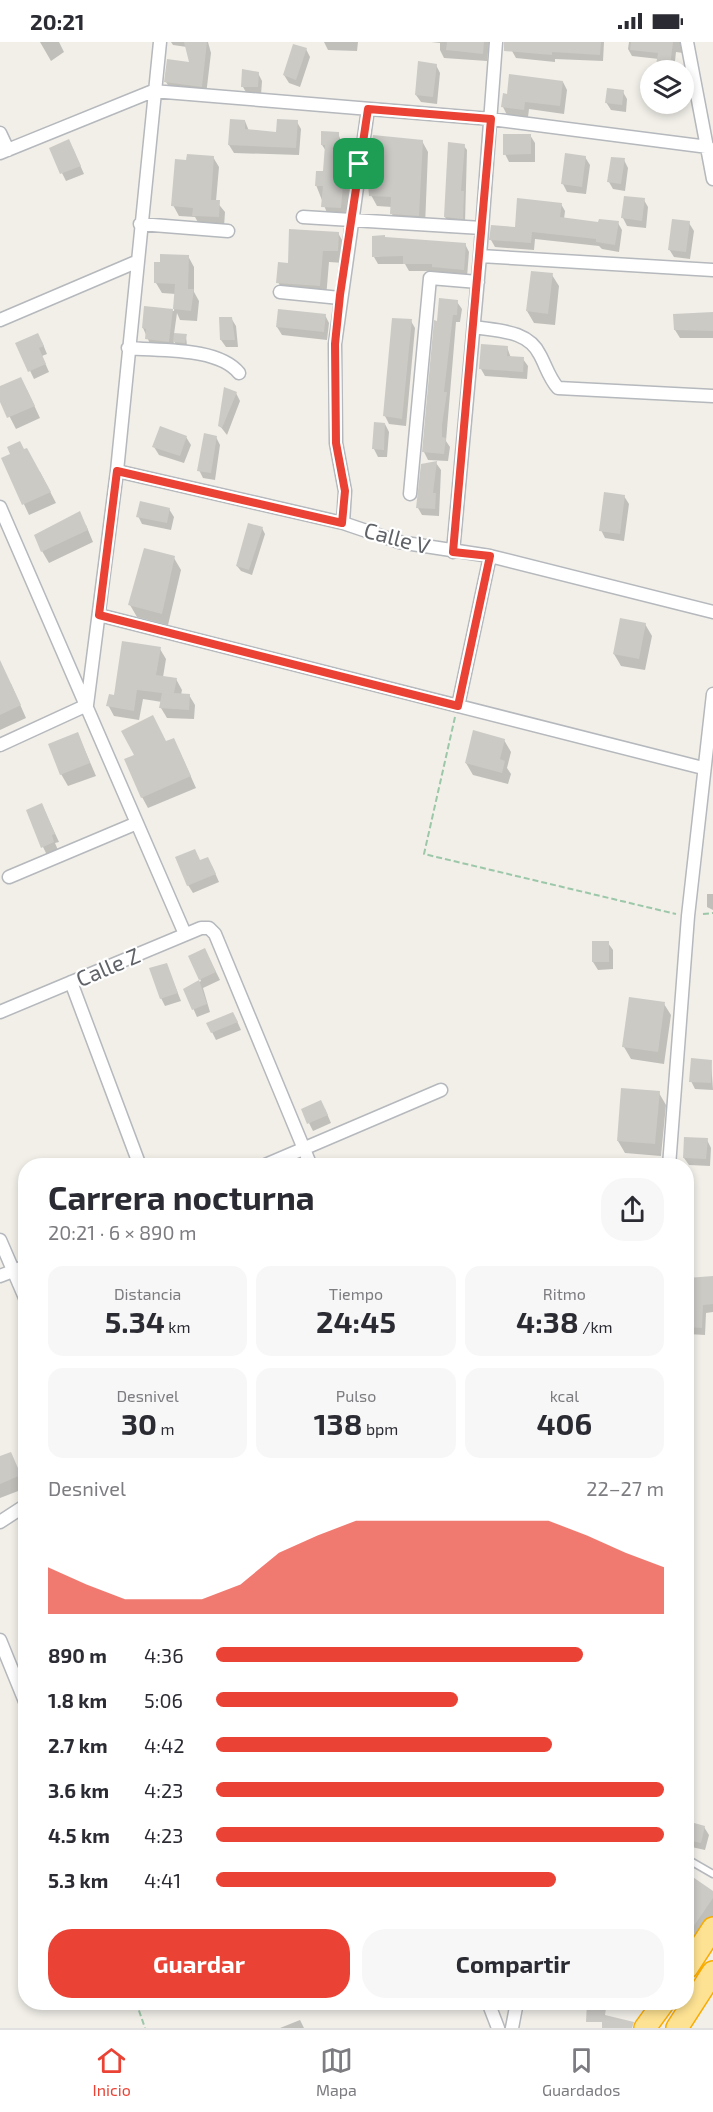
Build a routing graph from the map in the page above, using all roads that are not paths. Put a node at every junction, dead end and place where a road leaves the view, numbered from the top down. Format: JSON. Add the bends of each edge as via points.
{"nodes":[{"id":1,"x":160,"y":42,"type":"edge"},
{"id":2,"x":496,"y":42,"type":"edge"},
{"id":3,"x":687,"y":42,"type":"edge"},
{"id":4,"x":153,"y":91,"type":"junction"},
{"id":5,"x":368,"y":109,"type":"junction"},
{"id":6,"x":491,"y":119,"type":"junction"},
{"id":7,"x":0,"y":133,"type":"edge"},
{"id":8,"x":708,"y":147,"type":"junction"},
{"id":9,"x":4,"y":151,"type":"edge"},
{"id":10,"x":713,"y":179,"type":"edge"},
{"id":11,"x":303,"y":217,"type":"dead end"},
{"id":12,"x":351,"y":219,"type":"junction"},
{"id":13,"x":140,"y":224,"type":"junction"},
{"id":14,"x":482,"y":228,"type":"junction"},
{"id":15,"x":228,"y":231,"type":"dead end"},
{"id":16,"x":480,"y":255,"type":"junction"},
{"id":17,"x":136,"y":262,"type":"junction"},
{"id":18,"x":713,"y":270,"type":"edge"},
{"id":19,"x":478,"y":282,"type":"junction"},
{"id":20,"x":280,"y":292,"type":"dead end"},
{"id":21,"x":340,"y":298,"type":"junction"},
{"id":22,"x":0,"y":320,"type":"edge"},
{"id":23,"x":474,"y":327,"type":"junction"},
{"id":24,"x":128,"y":348,"type":"junction"},
{"id":25,"x":238,"y":373,"type":"dead end"},
{"id":26,"x":713,"y":396,"type":"edge"},
{"id":27,"x":117,"y":471,"type":"junction"},
{"id":28,"x":410,"y":494,"type":"dead end"},
{"id":29,"x":0,"y":507,"type":"edge"},
{"id":30,"x":342,"y":523,"type":"junction"},
{"id":31,"x":453,"y":552,"type":"junction"},
{"id":32,"x":490,"y":556,"type":"junction"},
{"id":33,"x":713,"y":612,"type":"edge"},
{"id":34,"x":99,"y":615,"type":"junction"},
{"id":35,"x":713,"y":694,"type":"edge"},
{"id":36,"x":87,"y":705,"type":"junction"},
{"id":37,"x":458,"y":706,"type":"junction"},
{"id":38,"x":0,"y":745,"type":"edge"},
{"id":39,"x":703,"y":768,"type":"junction"},
{"id":40,"x":137,"y":823,"type":"junction"},
{"id":41,"x":9,"y":877,"type":"dead end"},
{"id":42,"x":185,"y":934,"type":"junction"},
{"id":43,"x":71,"y":982,"type":"junction"},
{"id":44,"x":0,"y":1012,"type":"edge"},
{"id":45,"x":441,"y":1090,"type":"dead end"},
{"id":46,"x":304,"y":1148,"type":"junction"},
{"id":47,"x":137,"y":1158,"type":"edge"},
{"id":48,"x":281,"y":1158,"type":"edge"},
{"id":49,"x":308,"y":1158,"type":"edge"},
{"id":50,"x":670,"y":1158,"type":"edge"},
{"id":51,"x":0,"y":1239,"type":"edge"},
{"id":52,"x":18,"y":1269,"type":"edge"},
{"id":53,"x":13,"y":1271,"type":"junction"},
{"id":54,"x":0,"y":1276,"type":"edge"},
{"id":55,"x":18,"y":1282,"type":"edge"},
{"id":56,"x":18,"y":1511,"type":"edge"},
{"id":57,"x":0,"y":1522,"type":"edge"},
{"id":58,"x":0,"y":1641,"type":"edge"},
{"id":59,"x":18,"y":1685,"type":"edge"},
{"id":60,"x":694,"y":1863,"type":"edge"},
{"id":61,"x":713,"y":1874,"type":"edge"},
{"id":62,"x":713,"y":1928,"type":"edge"},
{"id":63,"x":694,"y":1957,"type":"edge"},
{"id":64,"x":713,"y":1972,"type":"edge"},
{"id":65,"x":713,"y":1991,"type":"edge"},
{"id":66,"x":694,"y":2001,"type":"edge"},
{"id":67,"x":694,"y":2009,"type":"edge"},
{"id":68,"x":491,"y":2010,"type":"edge"},
{"id":69,"x":515,"y":2010,"type":"edge"},
{"id":70,"x":658,"y":2010,"type":"edge"},
{"id":71,"x":688,"y":2010,"type":"edge"},
{"id":72,"x":693,"y":2010,"type":"edge"},
{"id":73,"x":680,"y":2023,"type":"edge"},
{"id":74,"x":498,"y":2028,"type":"edge"},
{"id":75,"x":512,"y":2028,"type":"edge"},
{"id":76,"x":645,"y":2028,"type":"edge"}],
"edges":[{"from":1,"to":4,"type":"street"},
{"from":2,"to":6,"type":"street"},
{"from":3,"to":8,"type":"street"},
{"from":4,"to":5,"type":"street"},
{"from":4,"to":9,"type":"street"},
{"from":4,"to":13,"type":"street"},
{"from":5,"to":6,"type":"street"},
{"from":5,"to":12,"type":"street"},
{"from":6,"to":8,"type":"street"},
{"from":6,"to":14,"type":"street"},
{"from":7,"to":9,"type":"street"},
{"from":8,"to":10,"type":"street"},
{"from":11,"to":12,"type":"street"},
{"from":12,"to":14,"type":"street"},
{"from":12,"to":21,"type":"street"},
{"from":13,"to":15,"type":"street"},
{"from":13,"to":17,"type":"street"},
{"from":14,"to":16,"type":"street"},
{"from":16,"to":18,"type":"street"},
{"from":16,"to":19,"type":"street"},
{"from":17,"to":22,"type":"street"},
{"from":17,"to":24,"type":"street"},
{"from":19,"to":23,"type":"street"},
{"from":19,"to":28,"type":"street","via":[[430,278]]},
{"from":20,"to":21,"type":"street"},
{"from":21,"to":30,"type":"street","via":[[335,381],[336,443],[345,491]]},
{"from":23,"to":26,"type":"street","via":[[522,335],[538,351],[550,380],[558,388]]},
{"from":23,"to":31,"type":"street"},
{"from":24,"to":25,"type":"street","via":[[219,357]]},
{"from":24,"to":27,"type":"street"},
{"from":27,"to":30,"type":"street","name":"Calle V"},
{"from":27,"to":34,"type":"street"},
{"from":29,"to":36,"type":"street"},
{"from":30,"to":31,"type":"street","name":"Calle V","via":[[399,542]]},
{"from":31,"to":32,"type":"street","name":"Calle V"},
{"from":32,"to":33,"type":"street","name":"Calle V"},
{"from":32,"to":37,"type":"street"},
{"from":34,"to":36,"type":"street"},
{"from":34,"to":37,"type":"street"},
{"from":35,"to":39,"type":"street"},
{"from":36,"to":38,"type":"street"},
{"from":36,"to":40,"type":"street"},
{"from":37,"to":39,"type":"street"},
{"from":39,"to":50,"type":"street"},
{"from":40,"to":41,"type":"street"},
{"from":40,"to":42,"type":"street"},
{"from":42,"to":43,"type":"street","name":"Calle Z"},
{"from":42,"to":46,"type":"street","name":"Calle Z","via":[[201,928],[214,934]]},
{"from":43,"to":44,"type":"street","name":"Calle Z"},
{"from":43,"to":47,"type":"street"},
{"from":45,"to":46,"type":"street"},
{"from":46,"to":48,"type":"street"},
{"from":46,"to":49,"type":"street"},
{"from":51,"to":53,"type":"street"},
{"from":52,"to":53,"type":"street"},
{"from":53,"to":54,"type":"street"},
{"from":53,"to":55,"type":"street"},
{"from":56,"to":57,"type":"street"},
{"from":58,"to":59,"type":"street"},
{"from":60,"to":61,"type":"lane"},
{"from":62,"to":63,"type":"highway"},
{"from":64,"to":66,"type":"highway"},
{"from":65,"to":67,"type":"street"},
{"from":68,"to":74,"type":"street"},
{"from":69,"to":75,"type":"street"},
{"from":70,"to":76,"type":"highway"},
{"from":71,"to":73,"type":"highway"},
{"from":72,"to":73,"type":"street"}]}
